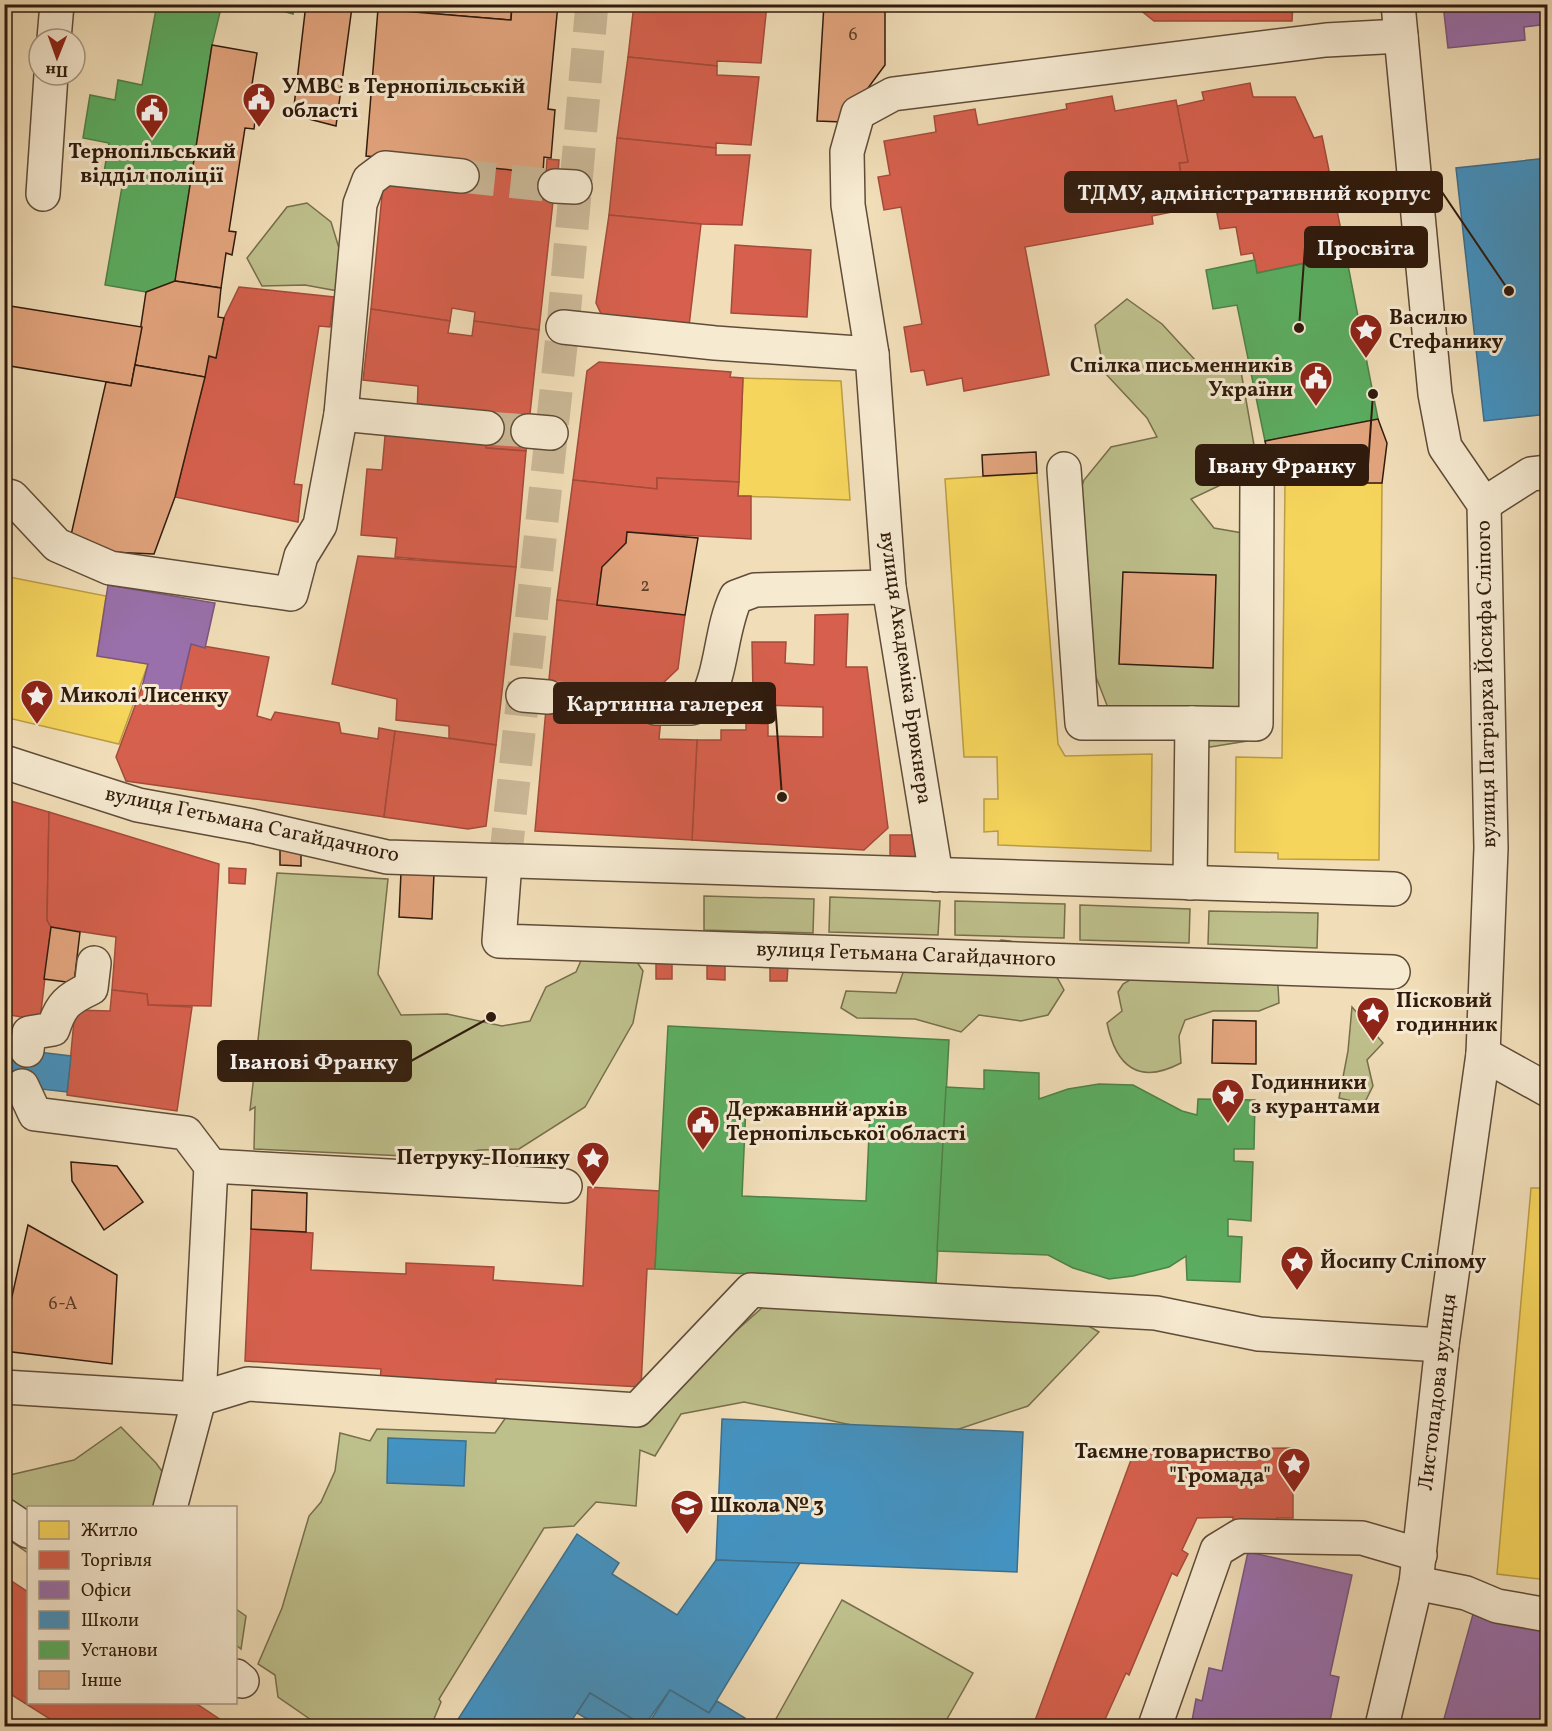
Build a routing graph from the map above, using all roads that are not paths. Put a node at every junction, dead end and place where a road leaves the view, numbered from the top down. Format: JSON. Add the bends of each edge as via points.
{"nodes":[{"id":1,"x":57,"y":4,"type":"edge"},
{"id":2,"x":1399,"y":20,"type":"edge"},
{"id":3,"x":55,"y":27,"type":"edge"},
{"id":4,"x":50,"y":87,"type":"edge"},
{"id":5,"x":462,"y":176,"type":"tunnel mouth"},
{"id":6,"x":43,"y":194,"type":"dead end"},
{"id":7,"x":563,"y":327,"type":"dead end"},
{"id":8,"x":872,"y":354,"type":"junction"},
{"id":9,"x":341,"y":414,"type":"junction"},
{"id":10,"x":487,"y":428,"type":"tunnel mouth"},
{"id":11,"x":1064,"y":469,"type":"dead end"},
{"id":12,"x":1548,"y":472,"type":"edge"},
{"id":13,"x":1257,"y":484,"type":"dead end"},
{"id":14,"x":4,"y":495,"type":"edge"},
{"id":15,"x":1484,"y":504,"type":"junction"},
{"id":16,"x":889,"y":587,"type":"junction"},
{"id":17,"x":656,"y":708,"type":"tunnel mouth"},
{"id":18,"x":1192,"y":723,"type":"junction"},
{"id":19,"x":4,"y":762,"type":"edge"},
{"id":20,"x":505,"y":862,"type":"junction"},
{"id":21,"x":936,"y":874,"type":"junction"},
{"id":22,"x":1191,"y":883,"type":"junction"},
{"id":23,"x":1394,"y":889,"type":"dead end"},
{"id":24,"x":94,"y":963,"type":"dead end"},
{"id":25,"x":1393,"y":972,"type":"dead end"},
{"id":26,"x":20,"y":1037,"type":"edge"},
{"id":27,"x":1483,"y":1054,"type":"junction"},
{"id":28,"x":22,"y":1086,"type":"dead end"},
{"id":29,"x":1548,"y":1090,"type":"edge"},
{"id":30,"x":211,"y":1166,"type":"junction"},
{"id":31,"x":565,"y":1186,"type":"dead end"},
{"id":32,"x":1442,"y":1345,"type":"junction"},
{"id":33,"x":4,"y":1387,"type":"edge"},
{"id":34,"x":199,"y":1399,"type":"junction"},
{"id":35,"x":171,"y":1506,"type":"edge"},
{"id":36,"x":4,"y":1515,"type":"edge"},
{"id":37,"x":27,"y":1530,"type":"edge"},
{"id":38,"x":1418,"y":1569,"type":"junction"},
{"id":39,"x":1548,"y":1615,"type":"edge"},
{"id":40,"x":1155,"y":1726,"type":"edge"},
{"id":41,"x":1382,"y":1726,"type":"edge"}],
"edges":[{"from":1,"to":3,"type":"street"},
{"from":2,"to":8,"type":"street","name":"вулиця Академіка Брюкнера","via":[[1326,40],[893,94],[858,113],[847,152],[848,205]]},
{"from":2,"to":15,"type":"street","name":"вулиця Патріарха Йосифа Сліпого","via":[[1435,394],[1445,447]]},
{"from":4,"to":6,"type":"street"},
{"from":5,"to":9,"type":"street","via":[[385,168],[369,180],[360,204]]},
{"from":7,"to":8,"type":"street"},
{"from":8,"to":16,"type":"street","name":"вулиця Академіка Брюкнера"},
{"from":9,"to":10,"type":"street"},
{"from":9,"to":14,"type":"street","via":[[320,525],[301,556],[291,594],[110,568],[57,545],[12,497]]},
{"from":11,"to":18,"type":"street","via":[[1082,723]]},
{"from":12,"to":15,"type":"street","via":[[1531,474]]},
{"from":13,"to":18,"type":"street","via":[[1256,724]]},
{"from":15,"to":27,"type":"street","name":"вулиця Патріарха Йосифа Сліпого","via":[[1491,848]]},
{"from":16,"to":17,"type":"street","via":[[755,590],[736,597],[728,614],[712,691],[704,704]]},
{"from":16,"to":21,"type":"street","name":"вулиця Академіка Брюкнера"},
{"from":18,"to":22,"type":"street"},
{"from":19,"to":20,"type":"street","name":"вулиця Гетьмана Сагайдачного","via":[[138,805],[387,857]]},
{"from":20,"to":21,"type":"street","name":"вулиця Гетьмана Сагайдачного"},
{"from":20,"to":25,"type":"street","name":"вулиця Гетьмана Сагайдачного","via":[[499,941]]},
{"from":21,"to":22,"type":"street","name":"вулиця Гетьмана Сагайдачного"},
{"from":22,"to":23,"type":"street","name":"вулиця Гетьмана Сагайдачного"},
{"from":24,"to":26,"type":"street","via":[[91,988],[60,1009],[53,1029]]},
{"from":27,"to":29,"type":"street"},
{"from":27,"to":32,"type":"street","name":"Листопадова вулиця"},
{"from":28,"to":30,"type":"street","via":[[34,1114],[186,1133]]},
{"from":30,"to":31,"type":"street"},
{"from":30,"to":34,"type":"street"},
{"from":32,"to":34,"type":"street","via":[[1258,1334],[1156,1313],[752,1290],[636,1410],[248,1384]]},
{"from":32,"to":38,"type":"street","name":"Листопадова вулиця"},
{"from":33,"to":34,"type":"street"},
{"from":34,"to":35,"type":"street"},
{"from":36,"to":37,"type":"street"},
{"from":38,"to":39,"type":"street","via":[[1497,1606]]},
{"from":38,"to":40,"type":"street","via":[[1362,1538],[1240,1536],[1217,1550]]},
{"from":38,"to":41,"type":"street","name":"Листопадова вулиця"}]}
